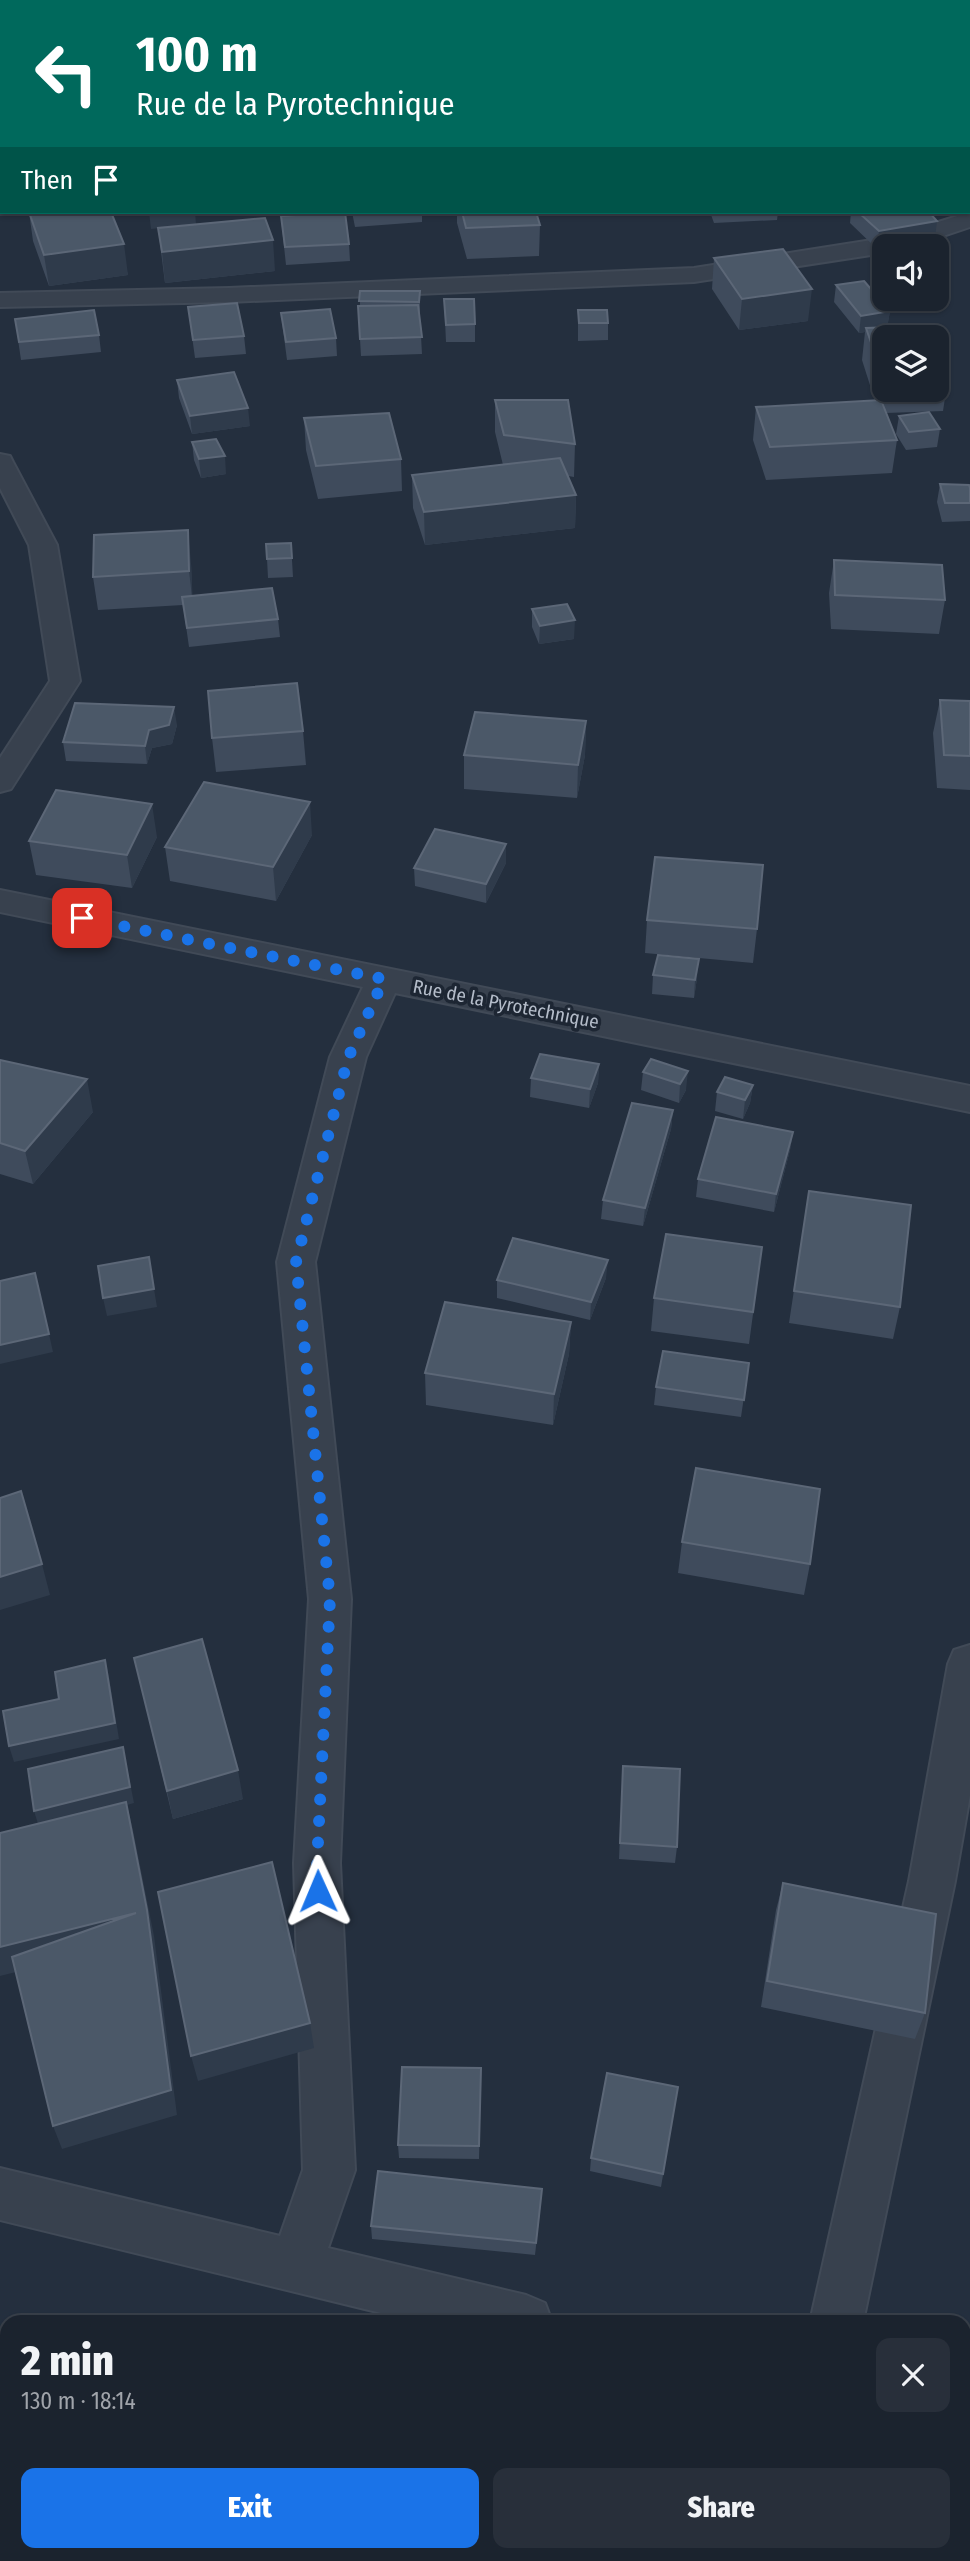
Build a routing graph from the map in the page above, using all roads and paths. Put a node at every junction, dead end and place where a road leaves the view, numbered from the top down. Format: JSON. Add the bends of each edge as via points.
{"nodes":[{"id":1,"x":970,"y":219,"type":"edge"},
{"id":2,"x":0,"y":300,"type":"edge"},
{"id":3,"x":0,"y":463,"type":"edge"},
{"id":4,"x":0,"y":782,"type":"edge"},
{"id":5,"x":0,"y":901,"type":"edge"},
{"id":6,"x":384,"y":979,"type":"junction"},
{"id":7,"x":970,"y":1099,"type":"edge"},
{"id":8,"x":970,"y":1664,"type":"edge"},
{"id":9,"x":0,"y":2194,"type":"edge"},
{"id":10,"x":295,"y":2266,"type":"junction"},
{"id":11,"x":497,"y":2315,"type":"edge"},
{"id":12,"x":838,"y":2315,"type":"edge"}],
"edges":[{"from":1,"to":2,"type":"street","via":[[895,244],[694,275]]},
{"from":3,"to":4,"type":"street","via":[[43,545],[65,681]]},
{"from":5,"to":6,"type":"street","name":"Rue de la Pyrotechnique"},
{"from":6,"to":7,"type":"street","name":"Rue de la Pyrotechnique"},
{"from":6,"to":10,"type":"street","via":[[348,1058],[296,1262],[330,1599],[317,1863],[329,2170]]},
{"from":8,"to":12,"type":"street","via":[[932,1881]]},
{"from":9,"to":10,"type":"street"},
{"from":10,"to":11,"type":"street"}]}
